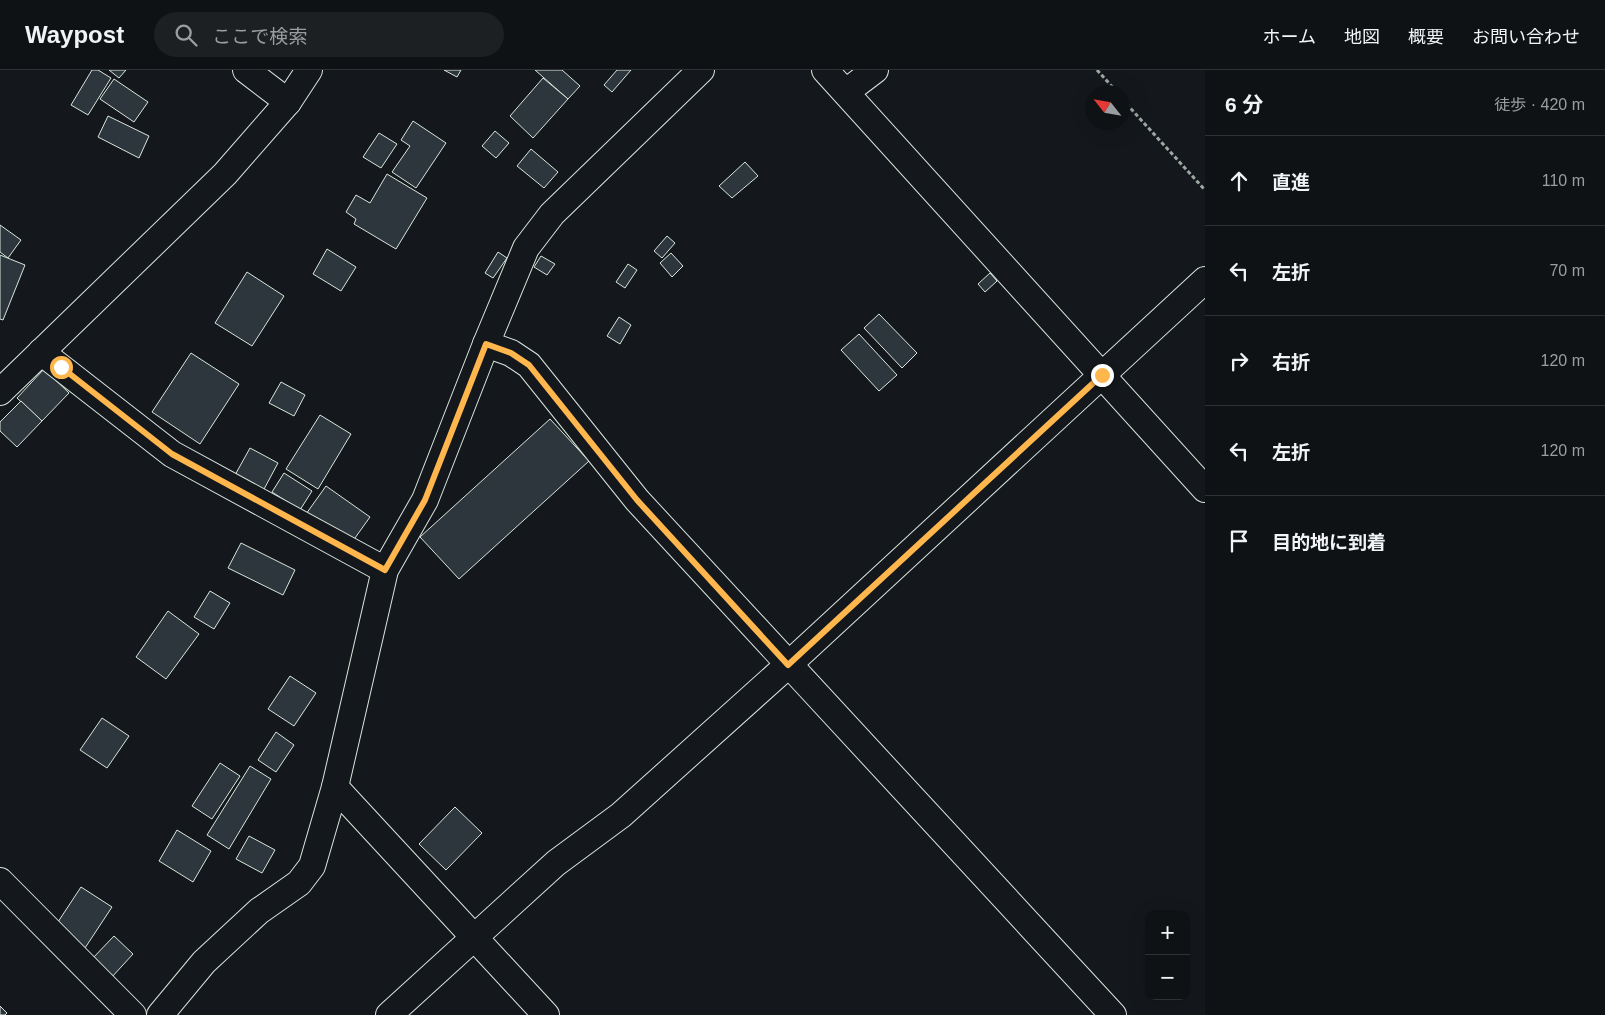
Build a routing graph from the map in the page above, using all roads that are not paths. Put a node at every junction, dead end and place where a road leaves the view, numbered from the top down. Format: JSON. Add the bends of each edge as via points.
{"nodes":[{"id":1,"x":246,"y":70,"type":"edge"},
{"id":2,"x":309,"y":70,"type":"edge"},
{"id":3,"x":701,"y":70,"type":"edge"},
{"id":4,"x":825,"y":70,"type":"edge"},
{"id":5,"x":875,"y":70,"type":"edge"},
{"id":6,"x":846,"y":92,"type":"junction"},
{"id":7,"x":288,"y":102,"type":"junction"},
{"id":8,"x":1205,"y":280,"type":"edge"},
{"id":9,"x":486,"y":344,"type":"junction"},
{"id":10,"x":41,"y":352,"type":"junction"},
{"id":11,"x":1102,"y":375,"type":"junction"},
{"id":12,"x":0,"y":392,"type":"edge"},
{"id":13,"x":1205,"y":490,"type":"edge"},
{"id":14,"x":385,"y":570,"type":"junction"},
{"id":15,"x":788,"y":665,"type":"junction"},
{"id":16,"x":336,"y":787,"type":"junction"},
{"id":17,"x":0,"y":881,"type":"edge"},
{"id":18,"x":475,"y":936,"type":"junction"},
{"id":19,"x":133,"y":1015,"type":"edge"},
{"id":20,"x":160,"y":1015,"type":"edge"},
{"id":21,"x":389,"y":1015,"type":"edge"},
{"id":22,"x":546,"y":1015,"type":"edge"},
{"id":23,"x":1113,"y":1015,"type":"edge"}],
"edges":[{"from":1,"to":7,"type":"street"},
{"from":2,"to":7,"type":"street"},
{"from":3,"to":9,"type":"street","via":[[552,214],[526,248]]},
{"from":4,"to":6,"type":"street"},
{"from":5,"to":6,"type":"street"},
{"from":6,"to":11,"type":"street"},
{"from":7,"to":10,"type":"street","via":[[225,174]]},
{"from":8,"to":11,"type":"street"},
{"from":9,"to":14,"type":"street","via":[[425,500]]},
{"from":9,"to":15,"type":"street","via":[[511,353],[529,365],[637,500]]},
{"from":10,"to":12,"type":"street"},
{"from":10,"to":14,"type":"street","via":[[172,454]]},
{"from":11,"to":13,"type":"street"},
{"from":11,"to":15,"type":"street"},
{"from":14,"to":16,"type":"street"},
{"from":15,"to":18,"type":"street","via":[[621,814],[556,863]]},
{"from":15,"to":23,"type":"street"},
{"from":16,"to":18,"type":"street"},
{"from":16,"to":20,"type":"street","via":[[312,866],[299,883],[259,911],[204,962]]},
{"from":17,"to":19,"type":"street"},
{"from":18,"to":21,"type":"street"},
{"from":18,"to":22,"type":"street"}]}
